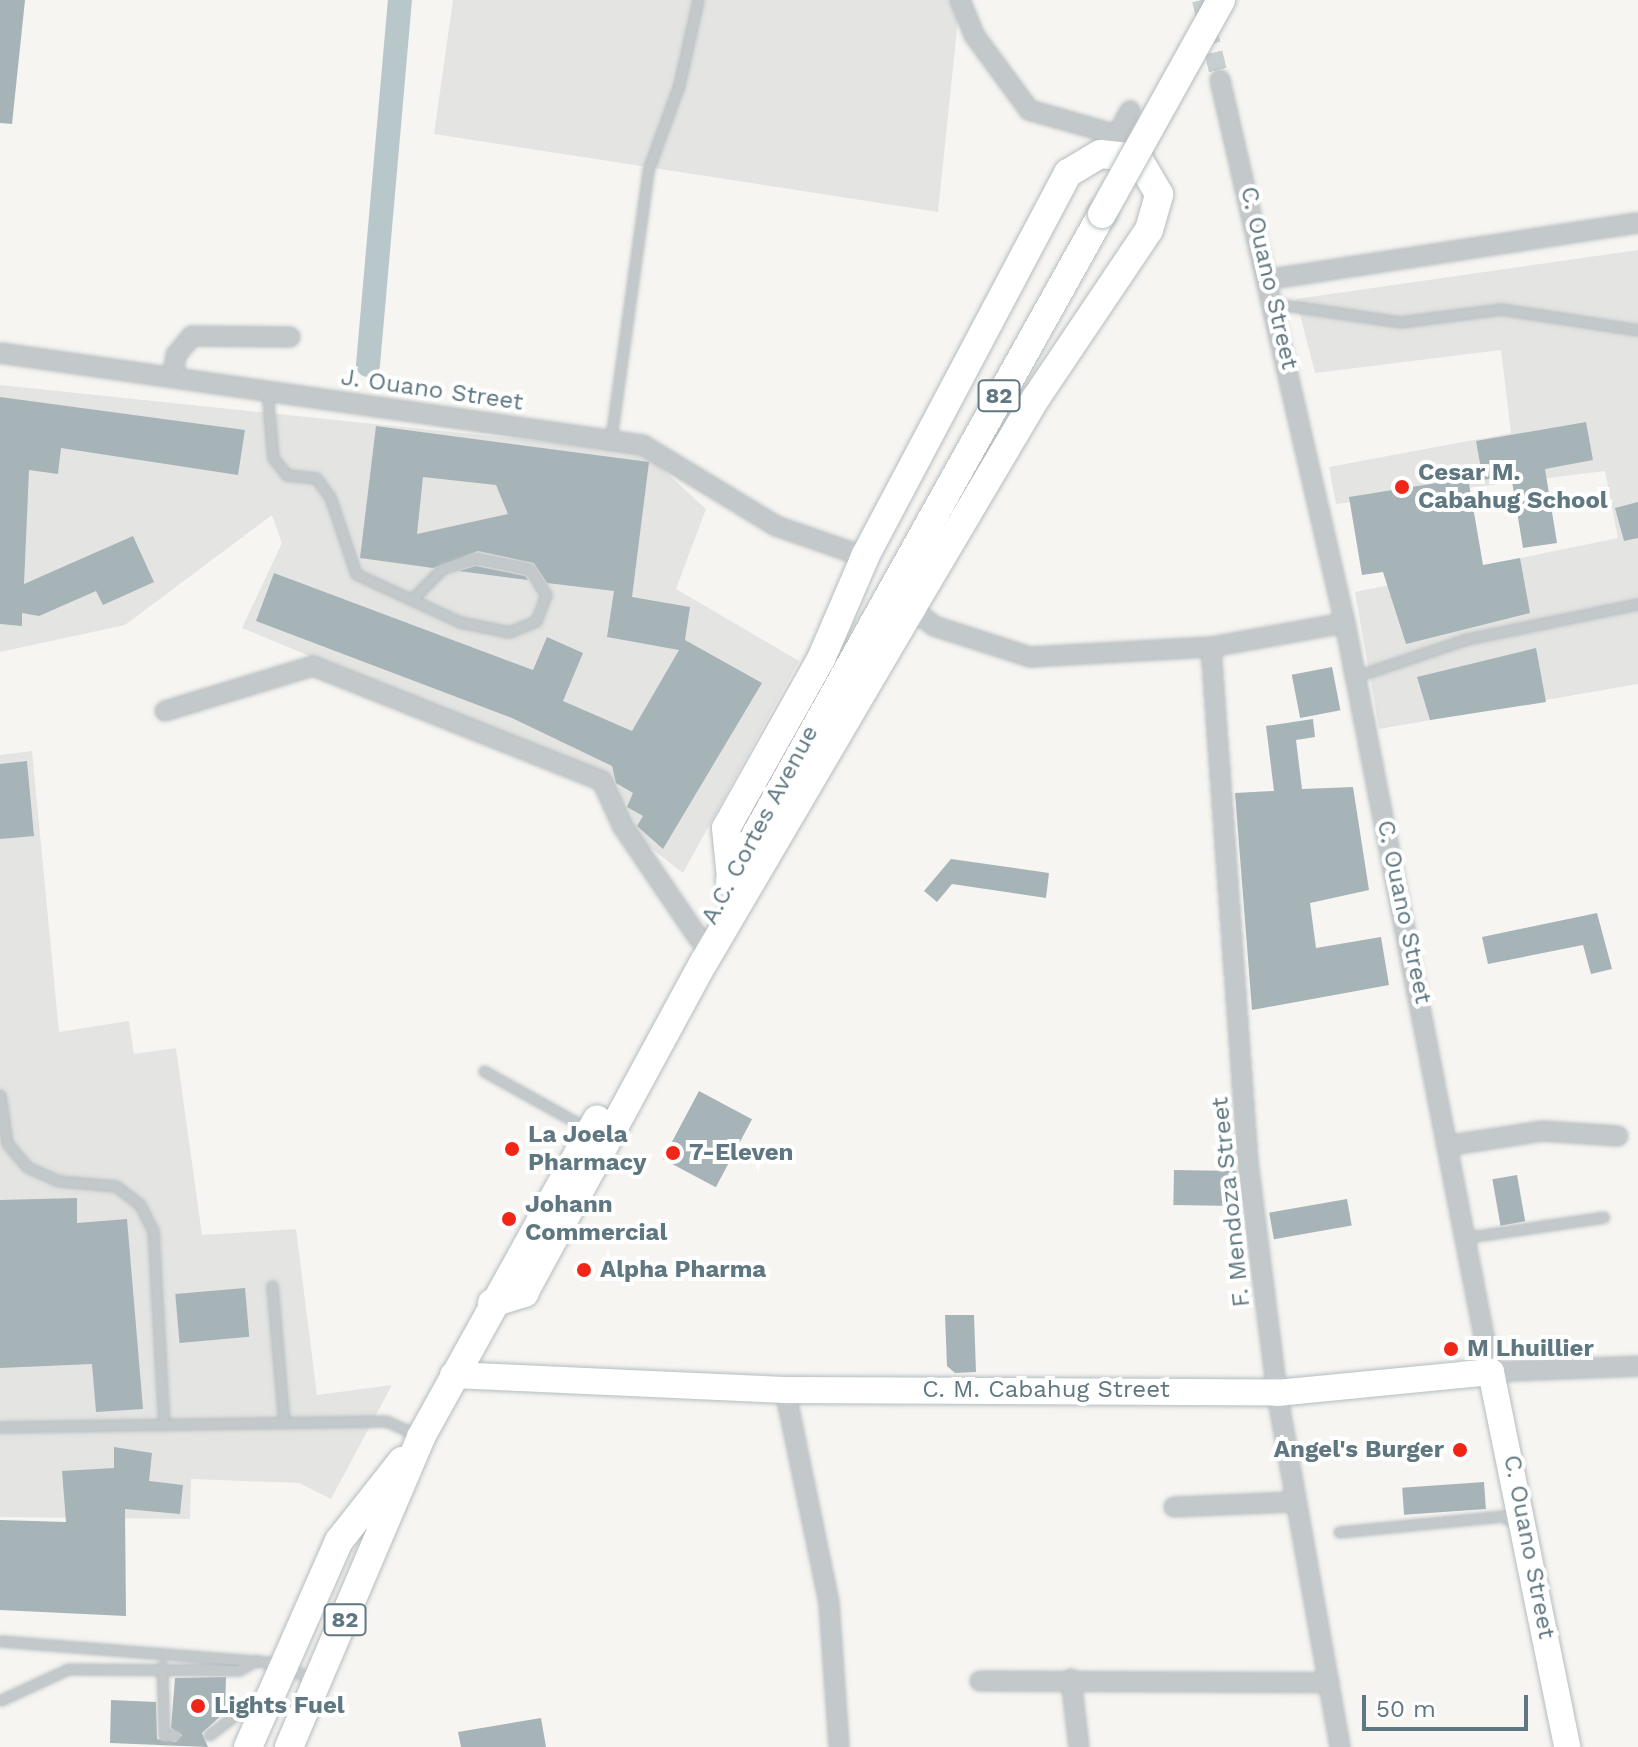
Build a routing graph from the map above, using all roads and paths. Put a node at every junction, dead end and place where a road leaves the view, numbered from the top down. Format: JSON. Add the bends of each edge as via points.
{"nodes":[{"id":1,"x":698,"y":0,"type":"edge"},
{"id":2,"x":960,"y":0,"type":"edge"},
{"id":3,"x":1221,"y":0,"type":"edge"},
{"id":4,"x":1220,"y":80,"type":"tunnel mouth"},
{"id":5,"x":1130,"y":111,"type":"dead end"},
{"id":6,"x":1120,"y":146,"type":"junction"},
{"id":7,"x":1638,"y":223,"type":"edge"},
{"id":8,"x":1271,"y":279,"type":"junction"},
{"id":9,"x":1277,"y":304,"type":"junction"},
{"id":10,"x":1638,"y":330,"type":"edge"},
{"id":11,"x":290,"y":337,"type":"dead end"},
{"id":12,"x":0,"y":353,"type":"edge"},
{"id":13,"x":173,"y":376,"type":"junction"},
{"id":14,"x":267,"y":391,"type":"junction"},
{"id":15,"x":611,"y":438,"type":"junction"},
{"id":16,"x":865,"y":557,"type":"junction"},
{"id":17,"x":413,"y":598,"type":"junction"},
{"id":18,"x":1638,"y":604,"type":"edge"},
{"id":19,"x":911,"y":609,"type":"junction"},
{"id":20,"x":1345,"y":623,"type":"junction"},
{"id":21,"x":1211,"y":647,"type":"junction"},
{"id":22,"x":1357,"y":676,"type":"junction"},
{"id":23,"x":165,"y":711,"type":"dead end"},
{"id":24,"x":731,"y":878,"type":"junction"},
{"id":25,"x":699,"y":939,"type":"junction"},
{"id":26,"x":484,"y":1071,"type":"dead end"},
{"id":27,"x":0,"y":1095,"type":"edge"},
{"id":28,"x":591,"y":1130,"type":"junction"},
{"id":29,"x":1618,"y":1136,"type":"dead end"},
{"id":30,"x":1452,"y":1145,"type":"junction"},
{"id":31,"x":1604,"y":1217,"type":"dead end"},
{"id":32,"x":1469,"y":1237,"type":"junction"},
{"id":33,"x":272,"y":1286,"type":"dead end"},
{"id":34,"x":492,"y":1303,"type":"junction"},
{"id":35,"x":1638,"y":1366,"type":"edge"},
{"id":36,"x":1491,"y":1372,"type":"junction"},
{"id":37,"x":453,"y":1375,"type":"junction"},
{"id":38,"x":785,"y":1390,"type":"junction"},
{"id":39,"x":1277,"y":1393,"type":"junction"},
{"id":40,"x":284,"y":1422,"type":"junction"},
{"id":41,"x":164,"y":1425,"type":"junction"},
{"id":42,"x":0,"y":1427,"type":"edge"},
{"id":43,"x":421,"y":1437,"type":"junction"},
{"id":44,"x":1294,"y":1502,"type":"junction"},
{"id":45,"x":1174,"y":1507,"type":"dead end"},
{"id":46,"x":1515,"y":1514,"type":"junction"},
{"id":47,"x":1339,"y":1532,"type":"dead end"},
{"id":48,"x":0,"y":1641,"type":"edge"},
{"id":49,"x":268,"y":1661,"type":"junction"},
{"id":50,"x":162,"y":1666,"type":"junction"},
{"id":51,"x":1071,"y":1679,"type":"junction"},
{"id":52,"x":317,"y":1681,"type":"junction"},
{"id":53,"x":980,"y":1681,"type":"dead end"},
{"id":54,"x":1329,"y":1683,"type":"junction"},
{"id":55,"x":1,"y":1700,"type":"edge"},
{"id":56,"x":259,"y":1716,"type":"junction"},
{"id":57,"x":175,"y":1735,"type":"dead end"},
{"id":58,"x":209,"y":1735,"type":"dead end"},
{"id":59,"x":248,"y":1747,"type":"edge"},
{"id":60,"x":289,"y":1747,"type":"edge"},
{"id":61,"x":839,"y":1747,"type":"edge"},
{"id":62,"x":1079,"y":1747,"type":"edge"},
{"id":63,"x":1340,"y":1747,"type":"edge"},
{"id":64,"x":1567,"y":1747,"type":"edge"}],
"edges":[{"from":1,"to":15,"type":"lane","via":[[679,85],[648,170]]},
{"from":2,"to":6,"type":"street","via":[[974,35],[1029,110]]},
{"from":3,"to":24,"type":"main road","name":"A.C. Cortes Avenue","number":"82","bridge":true},
{"from":4,"to":8,"type":"street","name":"C. Ouano Street"},
{"from":5,"to":6,"type":"street"},
{"from":6,"to":16,"type":"main road","via":[[1068,173]]},
{"from":6,"to":19,"type":"main road","via":[[1155,178],[1155,219],[1036,398]]},
{"from":7,"to":8,"type":"street"},
{"from":8,"to":9,"type":"street","name":"C. Ouano Street"},
{"from":9,"to":10,"type":"lane","via":[[1400,322],[1501,309]]},
{"from":9,"to":20,"type":"street","name":"C. Ouano Street"},
{"from":11,"to":13,"type":"street","via":[[192,336],[176,355]]},
{"from":12,"to":13,"type":"street","name":"J. Ouano Street"},
{"from":13,"to":14,"type":"street","name":"J. Ouano Street"},
{"from":14,"to":15,"type":"street","name":"J. Ouano Street"},
{"from":14,"to":17,"type":"lane","via":[[273,458],[287,475],[316,478],[330,497],[356,574]]},
{"from":15,"to":16,"type":"street","name":"J. Ouano Street","via":[[668,456],[723,498],[830,551]]},
{"from":16,"to":24,"type":"main road","via":[[851,601],[726,828]]},
{"from":17,"to":17,"type":"lane","via":[[460,622],[509,632],[536,621],[546,595],[530,569],[476,558],[443,568]]},
{"from":18,"to":22,"type":"lane","via":[[1467,639]]},
{"from":19,"to":21,"type":"street","via":[[934,626],[1030,657]]},
{"from":19,"to":34,"type":"main road","via":[[704,962],[524,1293]]},
{"from":20,"to":21,"type":"street"},
{"from":20,"to":22,"type":"street","name":"C. Ouano Street"},
{"from":21,"to":39,"type":"street","name":"F. Mendoza Street","via":[[1248,1163]]},
{"from":22,"to":30,"type":"street","name":"C. Ouano Street"},
{"from":23,"to":25,"type":"street","via":[[313,666],[602,781],[623,827]]},
{"from":24,"to":25,"type":"main road","name":"A.C. Cortes Avenue","number":"82"},
{"from":25,"to":28,"type":"main road","name":"A.C. Cortes Avenue","number":"82"},
{"from":26,"to":28,"type":"lane"},
{"from":27,"to":41,"type":"lane","via":[[7,1143],[27,1167],[59,1181],[116,1186],[140,1205],[153,1230]]},
{"from":28,"to":34,"type":"main road","name":"A.C. Cortes Avenue","number":"82"},
{"from":29,"to":30,"type":"street","via":[[1542,1131]]},
{"from":30,"to":32,"type":"street","name":"C. Ouano Street"},
{"from":31,"to":32,"type":"lane"},
{"from":32,"to":36,"type":"street","name":"C. Ouano Street"},
{"from":33,"to":40,"type":"lane"},
{"from":34,"to":37,"type":"main road","name":"A.C. Cortes Avenue","number":"82"},
{"from":35,"to":36,"type":"street","name":"C. M. Cabahug Street"},
{"from":36,"to":39,"type":"street","name":"C. M. Cabahug Street"},
{"from":36,"to":46,"type":"street","name":"C. Ouano Street"},
{"from":37,"to":38,"type":"street","name":"C. M. Cabahug Street"},
{"from":37,"to":43,"type":"main road","name":"A.C. Cortes Avenue","number":"82"},
{"from":38,"to":39,"type":"street","name":"C. M. Cabahug Street"},
{"from":38,"to":61,"type":"street","via":[[829,1603]]},
{"from":39,"to":44,"type":"street","name":"F. Mendoza Street"},
{"from":40,"to":41,"type":"lane"},
{"from":40,"to":43,"type":"lane","via":[[386,1421]]},
{"from":41,"to":42,"type":"lane"},
{"from":43,"to":49,"type":"main road","name":"A.C. Cortes Avenue","number":"82","via":[[339,1541]]},
{"from":43,"to":52,"type":"main road","name":"A.C. Cortes Avenue","number":"82"},
{"from":44,"to":45,"type":"street"},
{"from":44,"to":54,"type":"street","name":"F. Mendoza Street"},
{"from":46,"to":47,"type":"lane"},
{"from":46,"to":64,"type":"street","name":"C. Ouano Street"},
{"from":48,"to":49,"type":"lane"},
{"from":49,"to":50,"type":"lane","via":[[239,1670]]},
{"from":49,"to":52,"type":"lane"},
{"from":49,"to":56,"type":"main road","name":"A.C. Cortes Avenue","number":"82"},
{"from":50,"to":55,"type":"lane","via":[[68,1669]]},
{"from":50,"to":57,"type":"lane","via":[[164,1736]]},
{"from":51,"to":53,"type":"street"},
{"from":51,"to":54,"type":"street"},
{"from":51,"to":62,"type":"street"},
{"from":52,"to":60,"type":"main road","name":"A.C. Cortes Avenue","number":"82"},
{"from":54,"to":63,"type":"street","name":"F. Mendoza Street"},
{"from":56,"to":58,"type":"lane","via":[[242,1710]]},
{"from":56,"to":59,"type":"main road","name":"A.C. Cortes Avenue","number":"82"}]}
